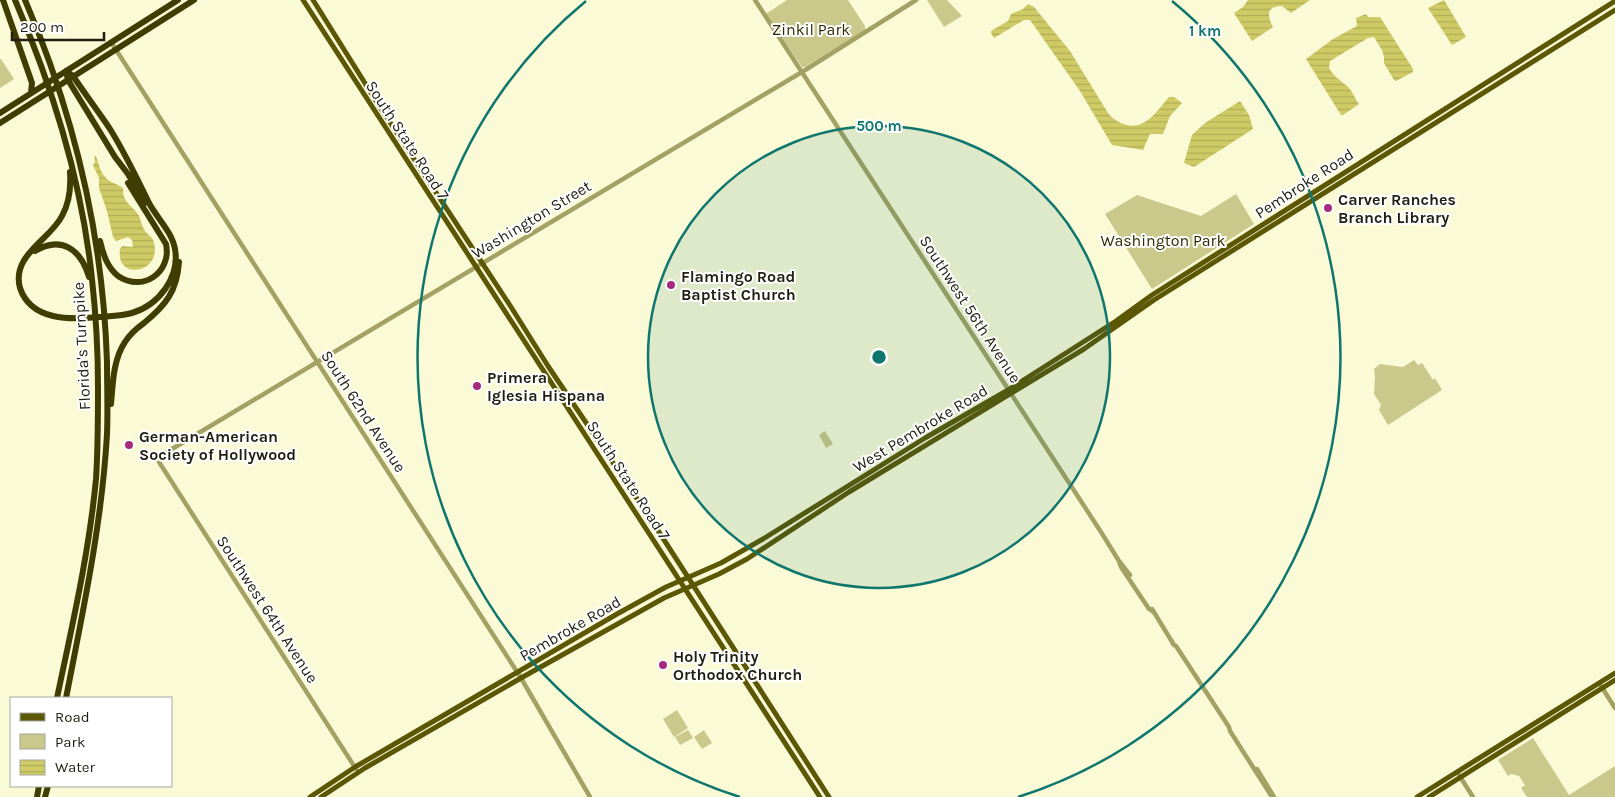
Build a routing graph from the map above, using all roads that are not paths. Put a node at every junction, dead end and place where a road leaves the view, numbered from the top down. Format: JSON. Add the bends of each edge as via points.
{"nodes":[{"id":1,"x":3,"y":0,"type":"edge"},
{"id":2,"x":15,"y":0,"type":"edge"},
{"id":3,"x":25,"y":0,"type":"edge"},
{"id":4,"x":178,"y":0,"type":"edge"},
{"id":5,"x":194,"y":0,"type":"edge"},
{"id":6,"x":303,"y":0,"type":"edge"},
{"id":7,"x":314,"y":0,"type":"edge"},
{"id":8,"x":755,"y":0,"type":"edge"},
{"id":9,"x":916,"y":0,"type":"edge"},
{"id":10,"x":1615,"y":1,"type":"edge"},
{"id":11,"x":1609,"y":4,"type":"junction"},
{"id":12,"x":1615,"y":11,"type":"edge"},
{"id":13,"x":1556,"y":38,"type":"junction"},
{"id":14,"x":111,"y":42,"type":"junction"},
{"id":15,"x":116,"y":50,"type":"junction"},
{"id":16,"x":1522,"y":60,"type":"junction"},
{"id":17,"x":1534,"y":60,"type":"junction"},
{"id":18,"x":66,"y":71,"type":"junction"},
{"id":19,"x":802,"y":72,"type":"junction"},
{"id":20,"x":70,"y":78,"type":"junction"},
{"id":21,"x":1484,"y":92,"type":"junction"},
{"id":22,"x":31,"y":93,"type":"junction"},
{"id":23,"x":47,"y":93,"type":"junction"},
{"id":24,"x":76,"y":93,"type":"junction"},
{"id":25,"x":0,"y":113,"type":"edge"},
{"id":26,"x":0,"y":123,"type":"edge"},
{"id":27,"x":1408,"y":132,"type":"junction"},
{"id":28,"x":69,"y":156,"type":"junction"},
{"id":29,"x":115,"y":157,"type":"junction"},
{"id":30,"x":1365,"y":160,"type":"junction"},
{"id":31,"x":1375,"y":160,"type":"junction"},
{"id":32,"x":416,"y":176,"type":"junction"},
{"id":33,"x":420,"y":181,"type":"junction"},
{"id":34,"x":430,"y":184,"type":"junction"},
{"id":35,"x":1330,"y":188,"type":"junction"},
{"id":36,"x":144,"y":190,"type":"junction"},
{"id":37,"x":88,"y":199,"type":"junction"},
{"id":38,"x":1252,"y":232,"type":"junction"},
{"id":39,"x":1218,"y":253,"type":"junction"},
{"id":40,"x":1224,"y":256,"type":"junction"},
{"id":41,"x":482,"y":263,"type":"junction"},
{"id":42,"x":476,"y":267,"type":"junction"},
{"id":43,"x":1197,"y":273,"type":"junction"},
{"id":44,"x":94,"y":298,"type":"junction"},
{"id":45,"x":118,"y":314,"type":"junction"},
{"id":46,"x":82,"y":317,"type":"junction"},
{"id":47,"x":1102,"y":329,"type":"junction"},
{"id":48,"x":1072,"y":349,"type":"junction"},
{"id":49,"x":1084,"y":350,"type":"junction"},
{"id":50,"x":531,"y":352,"type":"junction"},
{"id":51,"x":544,"y":359,"type":"junction"},
{"id":52,"x":318,"y":362,"type":"junction"},
{"id":53,"x":537,"y":362,"type":"junction"},
{"id":54,"x":548,"y":366,"type":"junction"},
{"id":55,"x":1056,"y":366,"type":"junction"},
{"id":56,"x":1010,"y":392,"type":"junction"},
{"id":57,"x":952,"y":423,"type":"junction"},
{"id":58,"x":107,"y":433,"type":"junction"},
{"id":59,"x":925,"y":438,"type":"junction"},
{"id":60,"x":931,"y":442,"type":"junction"},
{"id":61,"x":593,"y":446,"type":"junction"},
{"id":62,"x":605,"y":451,"type":"junction"},
{"id":63,"x":599,"y":455,"type":"junction"},
{"id":64,"x":160,"y":458,"type":"joint"},
{"id":65,"x":610,"y":459,"type":"junction"},
{"id":66,"x":900,"y":461,"type":"junction"},
{"id":67,"x":847,"y":490,"type":"junction"},
{"id":68,"x":688,"y":578,"type":"junction"},
{"id":69,"x":680,"y":581,"type":"junction"},
{"id":70,"x":692,"y":585,"type":"junction"},
{"id":71,"x":685,"y":588,"type":"junction"},
{"id":72,"x":598,"y":626,"type":"junction"},
{"id":73,"x":563,"y":654,"type":"junction"},
{"id":74,"x":1615,"y":673,"type":"edge"},
{"id":75,"x":519,"y":675,"type":"junction"},
{"id":76,"x":1615,"y":680,"type":"edge"},
{"id":77,"x":1600,"y":685,"type":"junction"},
{"id":78,"x":748,"y":686,"type":"junction"},
{"id":79,"x":763,"y":694,"type":"junction"},
{"id":80,"x":57,"y":697,"type":"edge"},
{"id":81,"x":66,"y":697,"type":"edge"},
{"id":82,"x":1615,"y":708,"type":"edge"},
{"id":83,"x":437,"y":720,"type":"junction"},
{"id":84,"x":776,"y":728,"type":"junction"},
{"id":85,"x":788,"y":733,"type":"junction"},
{"id":86,"x":784,"y":740,"type":"junction"},
{"id":87,"x":796,"y":745,"type":"junction"},
{"id":88,"x":1501,"y":745,"type":"junction"},
{"id":89,"x":1513,"y":745,"type":"junction"},
{"id":90,"x":394,"y":751,"type":"junction"},
{"id":91,"x":357,"y":770,"type":"junction"},
{"id":92,"x":1459,"y":775,"type":"junction"},
{"id":93,"x":310,"y":797,"type":"edge"},
{"id":94,"x":321,"y":797,"type":"edge"},
{"id":95,"x":590,"y":797,"type":"edge"},
{"id":96,"x":820,"y":797,"type":"edge"},
{"id":97,"x":829,"y":797,"type":"edge"},
{"id":98,"x":1273,"y":797,"type":"edge"},
{"id":99,"x":1417,"y":797,"type":"edge"},
{"id":100,"x":1428,"y":797,"type":"edge"},
{"id":101,"x":1472,"y":797,"type":"edge"}],
"edges":[{"from":1,"to":22,"type":"highway","via":[[32,83]]},
{"from":2,"to":28,"type":"highway","name":"Florida's Turnpike","via":[[43,71]]},
{"from":3,"to":37,"type":"highway","name":"Florida's Turnpike","via":[[62,99]]},
{"from":4,"to":14,"type":"highway"},
{"from":5,"to":15,"type":"highway"},
{"from":6,"to":32,"type":"main road","name":"South State Road 7"},
{"from":7,"to":34,"type":"main road","name":"South State Road 7"},
{"from":8,"to":19,"type":"street","name":"Southwest 56th Avenue"},
{"from":9,"to":19,"type":"street","name":"Washington Street"},
{"from":10,"to":11,"type":"main road","name":"Pembroke Road"},
{"from":11,"to":12,"type":"street"},
{"from":11,"to":13,"type":"main road","name":"Pembroke Road"},
{"from":12,"to":17,"type":"main road","name":"Pembroke Road"},
{"from":13,"to":16,"type":"main road","name":"Pembroke Road"},
{"from":13,"to":17,"type":"main road"},
{"from":14,"to":15,"type":"street","name":"South 62nd Avenue"},
{"from":14,"to":18,"type":"highway"},
{"from":15,"to":20,"type":"highway"},
{"from":15,"to":52,"type":"street","name":"South 62nd Avenue"},
{"from":16,"to":21,"type":"main road"},
{"from":16,"to":27,"type":"main road","name":"Pembroke Road"},
{"from":17,"to":21,"type":"main road","name":"Pembroke Road"},
{"from":18,"to":20,"type":"highway"},
{"from":18,"to":22,"type":"highway"},
{"from":19,"to":41,"type":"street","name":"Washington Street"},
{"from":19,"to":56,"type":"street","name":"Southwest 56th Avenue"},
{"from":20,"to":23,"type":"highway"},
{"from":20,"to":24,"type":"highway"},
{"from":20,"to":36,"type":"highway","via":[[111,130]]},
{"from":21,"to":31,"type":"main road","name":"Pembroke Road"},
{"from":22,"to":25,"type":"highway"},
{"from":23,"to":24,"type":"highway","via":[[63,87]]},
{"from":23,"to":26,"type":"highway"},
{"from":24,"to":29,"type":"highway"},
{"from":27,"to":30,"type":"main road","name":"Pembroke Road"},
{"from":27,"to":31,"type":"main road","via":[[1377,155]]},
{"from":28,"to":44,"type":"highway","name":"Florida's Turnpike","via":[[85,228]]},
{"from":28,"to":46,"type":"highway","via":[[71,185],[67,207],[53,230],[25,258],[19,279],[23,294],[40,311],[60,318]]},
{"from":29,"to":37,"type":"highway","via":[[166,244],[167,260],[158,274],[136,282],[113,271],[104,256]]},
{"from":29,"to":45,"type":"highway","via":[[169,242],[173,257],[169,275],[154,297]]},
{"from":30,"to":35,"type":"main road"},
{"from":30,"to":38,"type":"main road","name":"Pembroke Road"},
{"from":31,"to":35,"type":"main road","name":"Pembroke Road"},
{"from":32,"to":33,"type":"main road","name":"South State Road 7"},
{"from":32,"to":34,"type":"main road"},
{"from":33,"to":34,"type":"main road"},
{"from":33,"to":42,"type":"main road","name":"South State Road 7"},
{"from":34,"to":41,"type":"main road","name":"South State Road 7"},
{"from":35,"to":40,"type":"main road","name":"Pembroke Road"},
{"from":36,"to":45,"type":"highway","via":[[173,241],[175,267],[166,289],[155,300],[134,313]]},
{"from":36,"to":58,"type":"highway","via":[[176,240],[179,248],[178,273],[165,304],[126,339],[120,351],[114,371]]},
{"from":37,"to":58,"type":"highway","name":"Florida's Turnpike","via":[[104,305]]},
{"from":38,"to":39,"type":"main road","name":"Pembroke Road"},
{"from":38,"to":40,"type":"main road","via":[[1228,249]]},
{"from":39,"to":43,"type":"main road"},
{"from":39,"to":47,"type":"main road","name":"Pembroke Road"},
{"from":40,"to":43,"type":"main road","name":"Pembroke Road"},
{"from":41,"to":42,"type":"street","name":"Washington Street"},
{"from":41,"to":51,"type":"main road","name":"South State Road 7"},
{"from":42,"to":50,"type":"main road","name":"South State Road 7"},
{"from":42,"to":52,"type":"street","name":"Washington Street"},
{"from":43,"to":49,"type":"main road","name":"Pembroke Road"},
{"from":44,"to":46,"type":"highway","via":[[83,260],[70,248],[47,245],[27,258],[22,270],[22,283],[31,301],[59,315]]},
{"from":44,"to":80,"type":"highway","name":"Florida's Turnpike","via":[[98,347],[96,480],[84,563]]},
{"from":45,"to":46,"type":"highway"},
{"from":47,"to":48,"type":"main road","name":"Pembroke Road"},
{"from":47,"to":49,"type":"main road"},
{"from":48,"to":55,"type":"main road","via":[[1072,353]]},
{"from":48,"to":56,"type":"main road","name":"Pembroke Road"},
{"from":49,"to":55,"type":"main road","name":"Pembroke Road"},
{"from":50,"to":51,"type":"main road"},
{"from":50,"to":53,"type":"main road","name":"South State Road 7"},
{"from":51,"to":54,"type":"main road","name":"South State Road 7"},
{"from":52,"to":64,"type":"street","name":"Washington Street"},
{"from":52,"to":75,"type":"street","name":"South 62nd Avenue"},
{"from":53,"to":54,"type":"main road"},
{"from":53,"to":61,"type":"main road","name":"South State Road 7"},
{"from":54,"to":62,"type":"main road","name":"South State Road 7"},
{"from":55,"to":56,"type":"main road","name":"Pembroke Road"},
{"from":56,"to":57,"type":"main road","name":"West Pembroke Road"},
{"from":56,"to":60,"type":"main road","name":"West Pembroke Road"},
{"from":56,"to":98,"type":"street","name":"Southwest 56th Avenue"},
{"from":57,"to":59,"type":"main road","name":"West Pembroke Road"},
{"from":57,"to":60,"type":"main road","via":[[935,435]]},
{"from":58,"to":81,"type":"highway","name":"Florida's Turnpike","via":[[100,514]]},
{"from":59,"to":66,"type":"main road"},
{"from":59,"to":67,"type":"main road","name":"West Pembroke Road"},
{"from":60,"to":66,"type":"main road","name":"West Pembroke Road"},
{"from":61,"to":62,"type":"main road"},
{"from":61,"to":63,"type":"main road","name":"South State Road 7"},
{"from":62,"to":65,"type":"main road","name":"South State Road 7"},
{"from":63,"to":65,"type":"main road"},
{"from":63,"to":69,"type":"main road","name":"South State Road 7"},
{"from":64,"to":91,"type":"street","name":"Southwest 64th Avenue","via":[[159,462]]},
{"from":65,"to":68,"type":"main road","name":"South State Road 7"},
{"from":66,"to":67,"type":"main road","name":"West Pembroke Road"},
{"from":67,"to":68,"type":"main road","name":"Pembroke Road","via":[[737,554]]},
{"from":67,"to":70,"type":"main road","name":"Pembroke Road","via":[[747,559]]},
{"from":68,"to":69,"type":"main road","name":"Pembroke Road"},
{"from":68,"to":70,"type":"main road","name":"South State Road 7"},
{"from":69,"to":71,"type":"main road","name":"South State Road 7"},
{"from":69,"to":72,"type":"main road","name":"Pembroke Road"},
{"from":70,"to":71,"type":"main road","name":"Pembroke Road"},
{"from":70,"to":79,"type":"main road","name":"South State Road 7"},
{"from":71,"to":73,"type":"main road","name":"Pembroke Road"},
{"from":71,"to":78,"type":"main road","name":"South State Road 7"},
{"from":72,"to":73,"type":"main road","via":[[595,634]]},
{"from":72,"to":75,"type":"main road","name":"Pembroke Road"},
{"from":73,"to":75,"type":"main road","name":"Pembroke Road"},
{"from":74,"to":77,"type":"main road"},
{"from":75,"to":83,"type":"main road","name":"Pembroke Road"},
{"from":75,"to":90,"type":"main road","name":"Pembroke Road"},
{"from":75,"to":95,"type":"street","name":"South 62nd Avenue"},
{"from":76,"to":77,"type":"main road"},
{"from":77,"to":82,"type":"street"},
{"from":77,"to":88,"type":"main road"},
{"from":77,"to":89,"type":"main road"},
{"from":78,"to":79,"type":"main road"},
{"from":78,"to":84,"type":"main road","name":"South State Road 7"},
{"from":79,"to":85,"type":"main road","name":"South State Road 7"},
{"from":83,"to":90,"type":"main road","via":[[433,726]]},
{"from":83,"to":91,"type":"main road","name":"Pembroke Road"},
{"from":84,"to":85,"type":"main road"},
{"from":84,"to":86,"type":"main road","name":"South State Road 7"},
{"from":85,"to":87,"type":"main road","name":"South State Road 7"},
{"from":86,"to":87,"type":"main road"},
{"from":86,"to":96,"type":"main road","name":"South State Road 7"},
{"from":87,"to":97,"type":"main road","name":"South State Road 7"},
{"from":88,"to":89,"type":"main road"},
{"from":88,"to":92,"type":"main road"},
{"from":89,"to":92,"type":"main road"},
{"from":90,"to":91,"type":"main road","name":"Pembroke Road"},
{"from":91,"to":93,"type":"main road","name":"Pembroke Road"},
{"from":91,"to":94,"type":"main road","name":"Pembroke Road"},
{"from":92,"to":99,"type":"main road"},
{"from":92,"to":100,"type":"main road"},
{"from":92,"to":101,"type":"street"}]}
